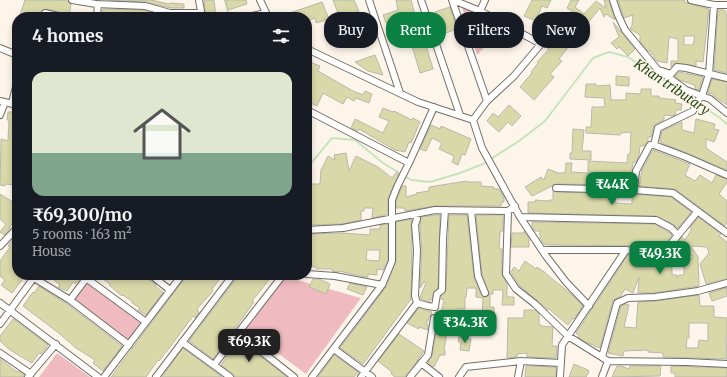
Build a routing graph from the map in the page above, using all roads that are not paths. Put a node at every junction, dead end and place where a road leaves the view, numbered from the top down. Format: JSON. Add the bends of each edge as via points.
{"nodes":[{"id":1,"x":72,"y":0,"type":"edge"},
{"id":2,"x":199,"y":0,"type":"edge"},
{"id":3,"x":260,"y":0,"type":"edge"},
{"id":4,"x":369,"y":0,"type":"edge"},
{"id":5,"x":420,"y":0,"type":"edge"},
{"id":6,"x":452,"y":0,"type":"edge"},
{"id":7,"x":485,"y":0,"type":"edge"},
{"id":8,"x":613,"y":0,"type":"edge"},
{"id":9,"x":691,"y":0,"type":"edge"},
{"id":10,"x":98,"y":4,"type":"junction"},
{"id":11,"x":714,"y":5,"type":"junction"},
{"id":12,"x":727,"y":5,"type":"edge"},
{"id":13,"x":480,"y":11,"type":"junction"},
{"id":14,"x":97,"y":12,"type":"edge"},
{"id":15,"x":166,"y":12,"type":"edge"},
{"id":16,"x":201,"y":12,"type":"edge"},
{"id":17,"x":265,"y":12,"type":"edge"},
{"id":18,"x":0,"y":48,"type":"edge"},
{"id":19,"x":312,"y":51,"type":"edge"},
{"id":20,"x":12,"y":53,"type":"edge"},
{"id":21,"x":657,"y":69,"type":"junction"},
{"id":22,"x":709,"y":74,"type":"junction"},
{"id":23,"x":727,"y":78,"type":"edge"},
{"id":24,"x":400,"y":93,"type":"junction"},
{"id":25,"x":701,"y":98,"type":"junction"},
{"id":26,"x":487,"y":101,"type":"junction"},
{"id":27,"x":8,"y":103,"type":"edge"},
{"id":28,"x":434,"y":107,"type":"junction"},
{"id":29,"x":312,"y":113,"type":"edge"},
{"id":30,"x":727,"y":113,"type":"edge"},
{"id":31,"x":0,"y":115,"type":"edge"},
{"id":32,"x":460,"y":116,"type":"junction"},
{"id":33,"x":473,"y":120,"type":"junction"},
{"id":34,"x":654,"y":145,"type":"junction"},
{"id":35,"x":408,"y":165,"type":"junction"},
{"id":36,"x":727,"y":176,"type":"edge"},
{"id":37,"x":556,"y":188,"type":"dead end"},
{"id":38,"x":634,"y":190,"type":"junction"},
{"id":39,"x":515,"y":206,"type":"junction"},
{"id":40,"x":445,"y":210,"type":"junction"},
{"id":41,"x":471,"y":211,"type":"junction"},
{"id":42,"x":508,"y":211,"type":"junction"},
{"id":43,"x":698,"y":212,"type":"junction"},
{"id":44,"x":416,"y":214,"type":"junction"},
{"id":45,"x":520,"y":217,"type":"junction"},
{"id":46,"x":392,"y":219,"type":"junction"},
{"id":47,"x":312,"y":230,"type":"edge"},
{"id":48,"x":727,"y":232,"type":"edge"},
{"id":49,"x":12,"y":233,"type":"edge"},
{"id":50,"x":678,"y":235,"type":"junction"},
{"id":51,"x":0,"y":245,"type":"edge"},
{"id":52,"x":542,"y":250,"type":"junction"},
{"id":53,"x":626,"y":250,"type":"junction"},
{"id":54,"x":312,"y":274,"type":"edge"},
{"id":55,"x":32,"y":280,"type":"edge"},
{"id":56,"x":41,"y":280,"type":"edge"},
{"id":57,"x":85,"y":280,"type":"edge"},
{"id":58,"x":91,"y":280,"type":"edge"},
{"id":59,"x":158,"y":280,"type":"edge"},
{"id":60,"x":178,"y":280,"type":"edge"},
{"id":61,"x":228,"y":280,"type":"edge"},
{"id":62,"x":279,"y":280,"type":"edge"},
{"id":63,"x":727,"y":283,"type":"edge"},
{"id":64,"x":382,"y":285,"type":"junction"},
{"id":65,"x":170,"y":290,"type":"junction"},
{"id":66,"x":484,"y":293,"type":"dead end"},
{"id":67,"x":70,"y":300,"type":"junction"},
{"id":68,"x":0,"y":303,"type":"edge"},
{"id":69,"x":417,"y":303,"type":"junction"},
{"id":70,"x":589,"y":306,"type":"junction"},
{"id":71,"x":10,"y":311,"type":"junction"},
{"id":72,"x":434,"y":318,"type":"dead end"},
{"id":73,"x":146,"y":322,"type":"junction"},
{"id":74,"x":0,"y":324,"type":"edge"},
{"id":75,"x":238,"y":333,"type":"junction"},
{"id":76,"x":568,"y":336,"type":"junction"},
{"id":77,"x":182,"y":342,"type":"junction"},
{"id":78,"x":56,"y":344,"type":"junction"},
{"id":79,"x":129,"y":345,"type":"junction"},
{"id":80,"x":334,"y":349,"type":"junction"},
{"id":81,"x":0,"y":353,"type":"edge"},
{"id":82,"x":602,"y":357,"type":"junction"},
{"id":83,"x":521,"y":361,"type":"junction"},
{"id":84,"x":608,"y":361,"type":"junction"},
{"id":85,"x":421,"y":363,"type":"junction"},
{"id":86,"x":561,"y":363,"type":"junction"},
{"id":87,"x":727,"y":364,"type":"edge"},
{"id":88,"x":214,"y":365,"type":"junction"},
{"id":89,"x":363,"y":374,"type":"edge"},
{"id":90,"x":30,"y":375,"type":"edge"},
{"id":91,"x":160,"y":376,"type":"edge"},
{"id":92,"x":98,"y":377,"type":"edge"},
{"id":93,"x":104,"y":377,"type":"edge"},
{"id":94,"x":230,"y":377,"type":"edge"},
{"id":95,"x":294,"y":377,"type":"edge"},
{"id":96,"x":312,"y":377,"type":"edge"},
{"id":97,"x":372,"y":377,"type":"edge"},
{"id":98,"x":410,"y":377,"type":"edge"},
{"id":99,"x":439,"y":377,"type":"edge"},
{"id":100,"x":459,"y":377,"type":"edge"},
{"id":101,"x":518,"y":377,"type":"edge"},
{"id":102,"x":560,"y":377,"type":"edge"},
{"id":103,"x":602,"y":377,"type":"edge"}],
"edges":[{"from":1,"to":10,"type":"street"},
{"from":2,"to":16,"type":"street"},
{"from":3,"to":17,"type":"street"},
{"from":4,"to":24,"type":"street"},
{"from":5,"to":32,"type":"street"},
{"from":6,"to":13,"type":"street"},
{"from":6,"to":26,"type":"street"},
{"from":7,"to":13,"type":"street"},
{"from":8,"to":21,"type":"street","via":[[625,30]]},
{"from":9,"to":11,"type":"street"},
{"from":10,"to":14,"type":"street"},
{"from":10,"to":15,"type":"street","via":[[145,6]]},
{"from":11,"to":12,"type":"street"},
{"from":11,"to":22,"type":"street"},
{"from":13,"to":26,"type":"street","via":[[541,44],[514,76]]},
{"from":18,"to":20,"type":"street"},
{"from":19,"to":24,"type":"street"},
{"from":21,"to":22,"type":"street","via":[[671,74],[678,67]]},
{"from":21,"to":25,"type":"street"},
{"from":22,"to":23,"type":"street"},
{"from":22,"to":25,"type":"street"},
{"from":24,"to":28,"type":"street"},
{"from":25,"to":30,"type":"street","via":[[710,99]]},
{"from":25,"to":34,"type":"street","via":[[693,111],[658,128]]},
{"from":26,"to":33,"type":"street"},
{"from":27,"to":31,"type":"street"},
{"from":28,"to":32,"type":"street"},
{"from":28,"to":35,"type":"street"},
{"from":29,"to":35,"type":"street"},
{"from":32,"to":33,"type":"street"},
{"from":33,"to":39,"type":"street","via":[[482,148]]},
{"from":34,"to":36,"type":"street"},
{"from":34,"to":38,"type":"street","via":[[650,145],[636,171]]},
{"from":35,"to":46,"type":"street","via":[[392,200]]},
{"from":37,"to":38,"type":"street"},
{"from":38,"to":43,"type":"street","via":[[673,193]]},
{"from":39,"to":42,"type":"street"},
{"from":39,"to":45,"type":"street"},
{"from":40,"to":41,"type":"street"},
{"from":40,"to":44,"type":"street"},
{"from":40,"to":69,"type":"street","via":[[442,290],[437,294],[435,307]]},
{"from":41,"to":42,"type":"street"},
{"from":41,"to":66,"type":"street","via":[[478,276]]},
{"from":42,"to":76,"type":"street","via":[[506,274],[516,289]]},
{"from":43,"to":48,"type":"street"},
{"from":43,"to":50,"type":"street"},
{"from":44,"to":46,"type":"street"},
{"from":44,"to":69,"type":"street"},
{"from":45,"to":50,"type":"street","via":[[656,220]]},
{"from":45,"to":52,"type":"street"},
{"from":46,"to":47,"type":"street","via":[[343,228]]},
{"from":46,"to":64,"type":"street","via":[[392,261]]},
{"from":49,"to":51,"type":"street"},
{"from":50,"to":53,"type":"street","via":[[666,251]]},
{"from":52,"to":53,"type":"street"},
{"from":52,"to":70,"type":"street","via":[[566,282]]},
{"from":53,"to":70,"type":"street"},
{"from":54,"to":64,"type":"street"},
{"from":55,"to":71,"type":"street"},
{"from":56,"to":67,"type":"street"},
{"from":57,"to":67,"type":"street"},
{"from":58,"to":73,"type":"street"},
{"from":59,"to":65,"type":"street"},
{"from":60,"to":65,"type":"street"},
{"from":61,"to":77,"type":"street"},
{"from":62,"to":75,"type":"street"},
{"from":63,"to":82,"type":"street","via":[[698,291],[628,298],[617,303]]},
{"from":64,"to":80,"type":"street"},
{"from":65,"to":73,"type":"street"},
{"from":67,"to":79,"type":"street"},
{"from":68,"to":71,"type":"street"},
{"from":69,"to":89,"type":"street"},
{"from":70,"to":76,"type":"street"},
{"from":71,"to":74,"type":"street"},
{"from":71,"to":78,"type":"street"},
{"from":72,"to":85,"type":"street","via":[[428,355]]},
{"from":73,"to":79,"type":"street"},
{"from":75,"to":88,"type":"street"},
{"from":75,"to":95,"type":"street"},
{"from":76,"to":82,"type":"street"},
{"from":76,"to":86,"type":"street","via":[[562,345]]},
{"from":77,"to":88,"type":"street"},
{"from":77,"to":91,"type":"street"},
{"from":78,"to":90,"type":"street"},
{"from":78,"to":92,"type":"street"},
{"from":79,"to":93,"type":"street"},
{"from":80,"to":89,"type":"street"},
{"from":80,"to":96,"type":"street"},
{"from":81,"to":90,"type":"street"},
{"from":82,"to":84,"type":"street"},
{"from":83,"to":86,"type":"street"},
{"from":83,"to":100,"type":"street","via":[[466,367]]},
{"from":83,"to":101,"type":"street"},
{"from":84,"to":87,"type":"street"},
{"from":84,"to":103,"type":"street"},
{"from":85,"to":98,"type":"street"},
{"from":85,"to":99,"type":"street"},
{"from":86,"to":102,"type":"street"},
{"from":88,"to":94,"type":"street"},
{"from":89,"to":97,"type":"street"}]}
